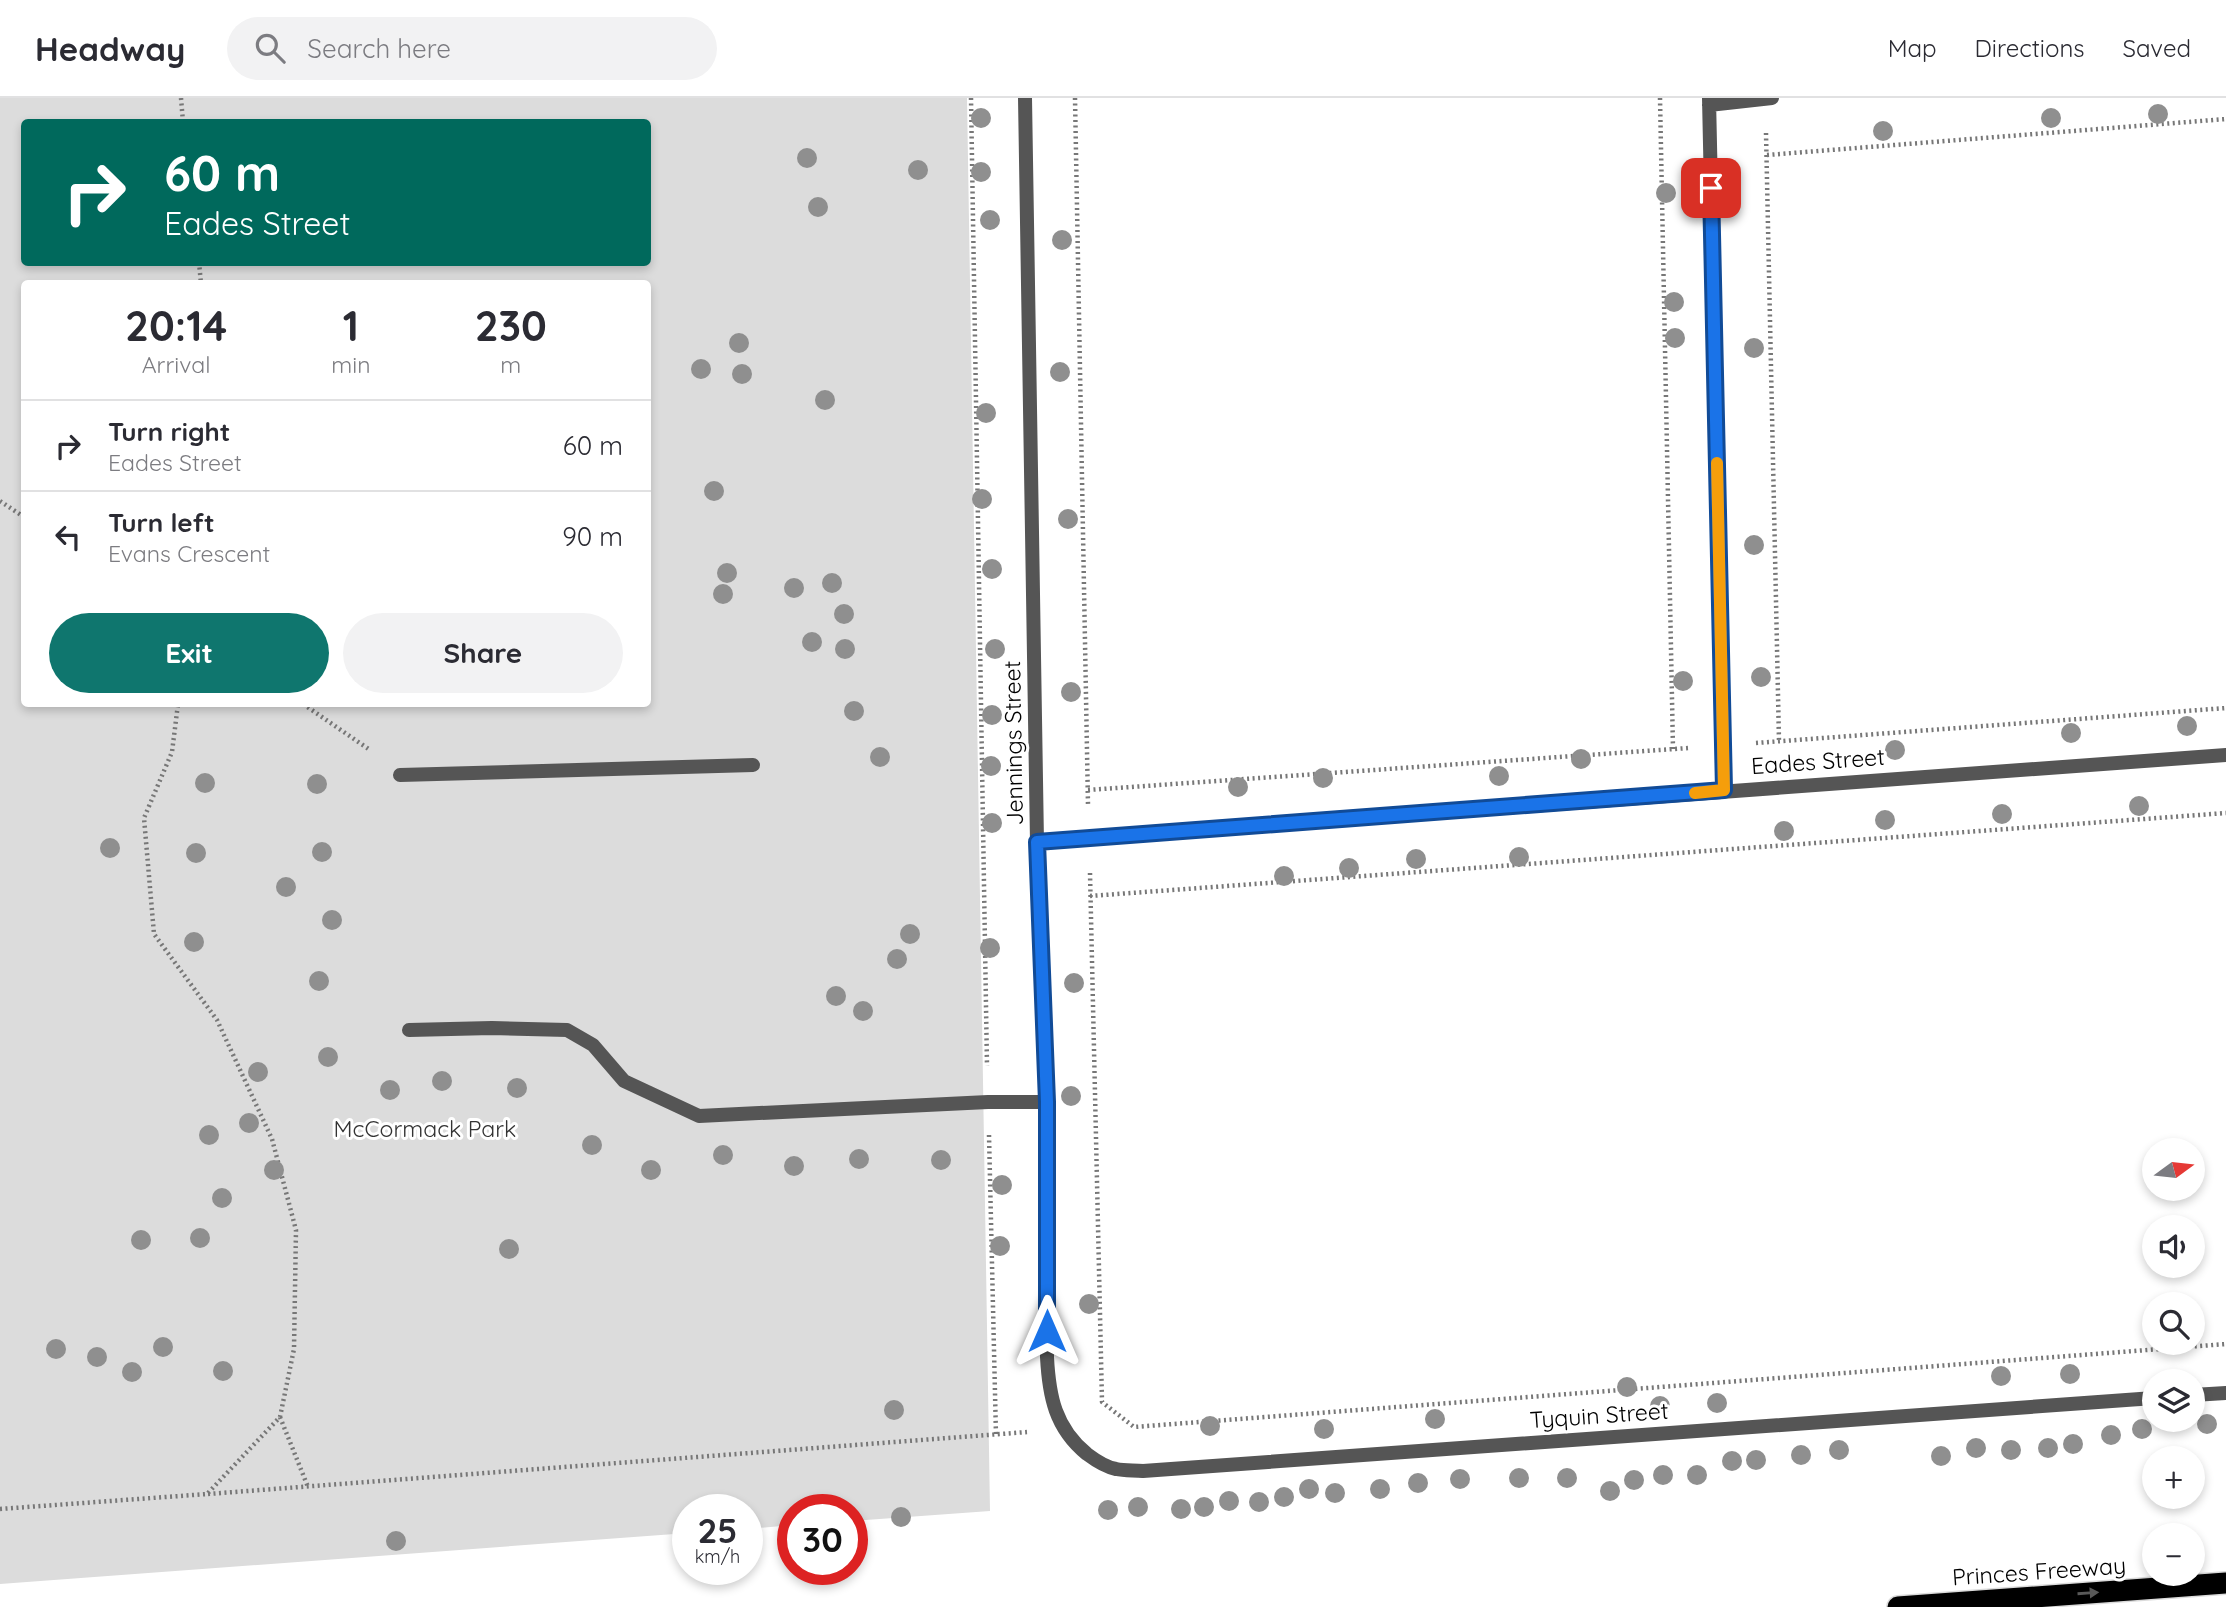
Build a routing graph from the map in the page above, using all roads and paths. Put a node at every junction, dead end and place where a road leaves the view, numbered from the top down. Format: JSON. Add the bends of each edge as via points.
{"nodes":[{"id":1,"x":181,"y":98,"type":"edge"},
{"id":2,"x":971,"y":98,"type":"edge"},
{"id":3,"x":1025,"y":98,"type":"edge"},
{"id":4,"x":1076,"y":98,"type":"edge"},
{"id":5,"x":1660,"y":98,"type":"edge"},
{"id":6,"x":1772,"y":98,"type":"edge"},
{"id":7,"x":1766,"y":99,"type":"edge"},
{"id":8,"x":1709,"y":101,"type":"edge"},
{"id":9,"x":183,"y":119,"type":"edge"},
{"id":10,"x":2226,"y":119,"type":"edge"},
{"id":11,"x":1767,"y":155,"type":"junction"},
{"id":12,"x":0,"y":501,"type":"edge"},
{"id":13,"x":21,"y":515,"type":"edge"},
{"id":14,"x":178,"y":707,"type":"edge"},
{"id":15,"x":307,"y":707,"type":"edge"},
{"id":16,"x":2226,"y":708,"type":"edge"},
{"id":17,"x":1779,"y":741,"type":"junction"},
{"id":18,"x":1723,"y":745,"type":"junction"},
{"id":19,"x":1673,"y":749,"type":"junction"},
{"id":20,"x":370,"y":750,"type":"dead end"},
{"id":21,"x":2226,"y":755,"type":"edge"},
{"id":22,"x":753,"y":765,"type":"dead end"},
{"id":23,"x":400,"y":775,"type":"dead end"},
{"id":24,"x":1088,"y":790,"type":"junction"},
{"id":25,"x":1724,"y":790,"type":"junction"},
{"id":26,"x":2226,"y":813,"type":"edge"},
{"id":27,"x":1089,"y":838,"type":"junction"},
{"id":28,"x":1037,"y":842,"type":"junction"},
{"id":29,"x":1090,"y":896,"type":"junction"},
{"id":30,"x":409,"y":1030,"type":"dead end"},
{"id":31,"x":988,"y":1102,"type":"junction"},
{"id":32,"x":1047,"y":1102,"type":"junction"},
{"id":33,"x":2226,"y":1345,"type":"edge"},
{"id":34,"x":2226,"y":1393,"type":"edge"},
{"id":35,"x":2205,"y":1394,"type":"edge"},
{"id":36,"x":2142,"y":1399,"type":"edge"},
{"id":37,"x":280,"y":1417,"type":"junction"},
{"id":38,"x":1062,"y":1427,"type":"junction"},
{"id":39,"x":996,"y":1436,"type":"junction"},
{"id":40,"x":308,"y":1487,"type":"junction"},
{"id":41,"x":207,"y":1494,"type":"junction"},
{"id":42,"x":0,"y":1509,"type":"edge"},
{"id":43,"x":2226,"y":1584,"type":"edge"},
{"id":44,"x":1898,"y":1607,"type":"edge"}],
"edges":[{"from":1,"to":9,"type":"path"},
{"from":2,"to":31,"type":"path"},
{"from":3,"to":28,"type":"street","name":"Jennings Street"},
{"from":4,"to":24,"type":"path"},
{"from":5,"to":19,"type":"path"},
{"from":6,"to":7,"type":"street"},
{"from":7,"to":8,"type":"street"},
{"from":7,"to":11,"type":"path"},
{"from":8,"to":18,"type":"street"},
{"from":10,"to":11,"type":"path"},
{"from":11,"to":17,"type":"path"},
{"from":12,"to":13,"type":"path"},
{"from":14,"to":37,"type":"path","via":[[172,752],[144,818],[154,934],[217,1020],[272,1139],[296,1230],[294,1349]]},
{"from":15,"to":20,"type":"path"},
{"from":16,"to":17,"type":"path"},
{"from":17,"to":18,"type":"path"},
{"from":18,"to":19,"type":"path"},
{"from":18,"to":25,"type":"street"},
{"from":19,"to":24,"type":"path"},
{"from":21,"to":25,"type":"street","name":"Eades Street"},
{"from":22,"to":23,"type":"street"},
{"from":24,"to":27,"type":"path"},
{"from":25,"to":27,"type":"street","name":"Eades Street"},
{"from":26,"to":29,"type":"path"},
{"from":27,"to":28,"type":"street","name":"Eades Street"},
{"from":27,"to":29,"type":"path"},
{"from":28,"to":32,"type":"street","name":"Jennings Street"},
{"from":29,"to":33,"type":"path","via":[[1102,1402],[1134,1427]]},
{"from":30,"to":31,"type":"street","via":[[566,1030],[593,1045],[624,1081],[699,1116]]},
{"from":31,"to":32,"type":"street"},
{"from":31,"to":39,"type":"path"},
{"from":32,"to":38,"type":"street","name":"Jennings Street","via":[[1047,1357],[1049,1392]]},
{"from":34,"to":35,"type":"street"},
{"from":36,"to":38,"type":"street","name":"Tyquin Street","via":[[1143,1471],[1114,1469],[1096,1461]]},
{"from":37,"to":40,"type":"path"},
{"from":37,"to":41,"type":"path"},
{"from":38,"to":39,"type":"path"},
{"from":39,"to":40,"type":"path"},
{"from":40,"to":41,"type":"path"},
{"from":41,"to":42,"type":"path"},
{"from":44,"to":43,"type":"highway","name":"Princes Freeway","one_way":true}]}
